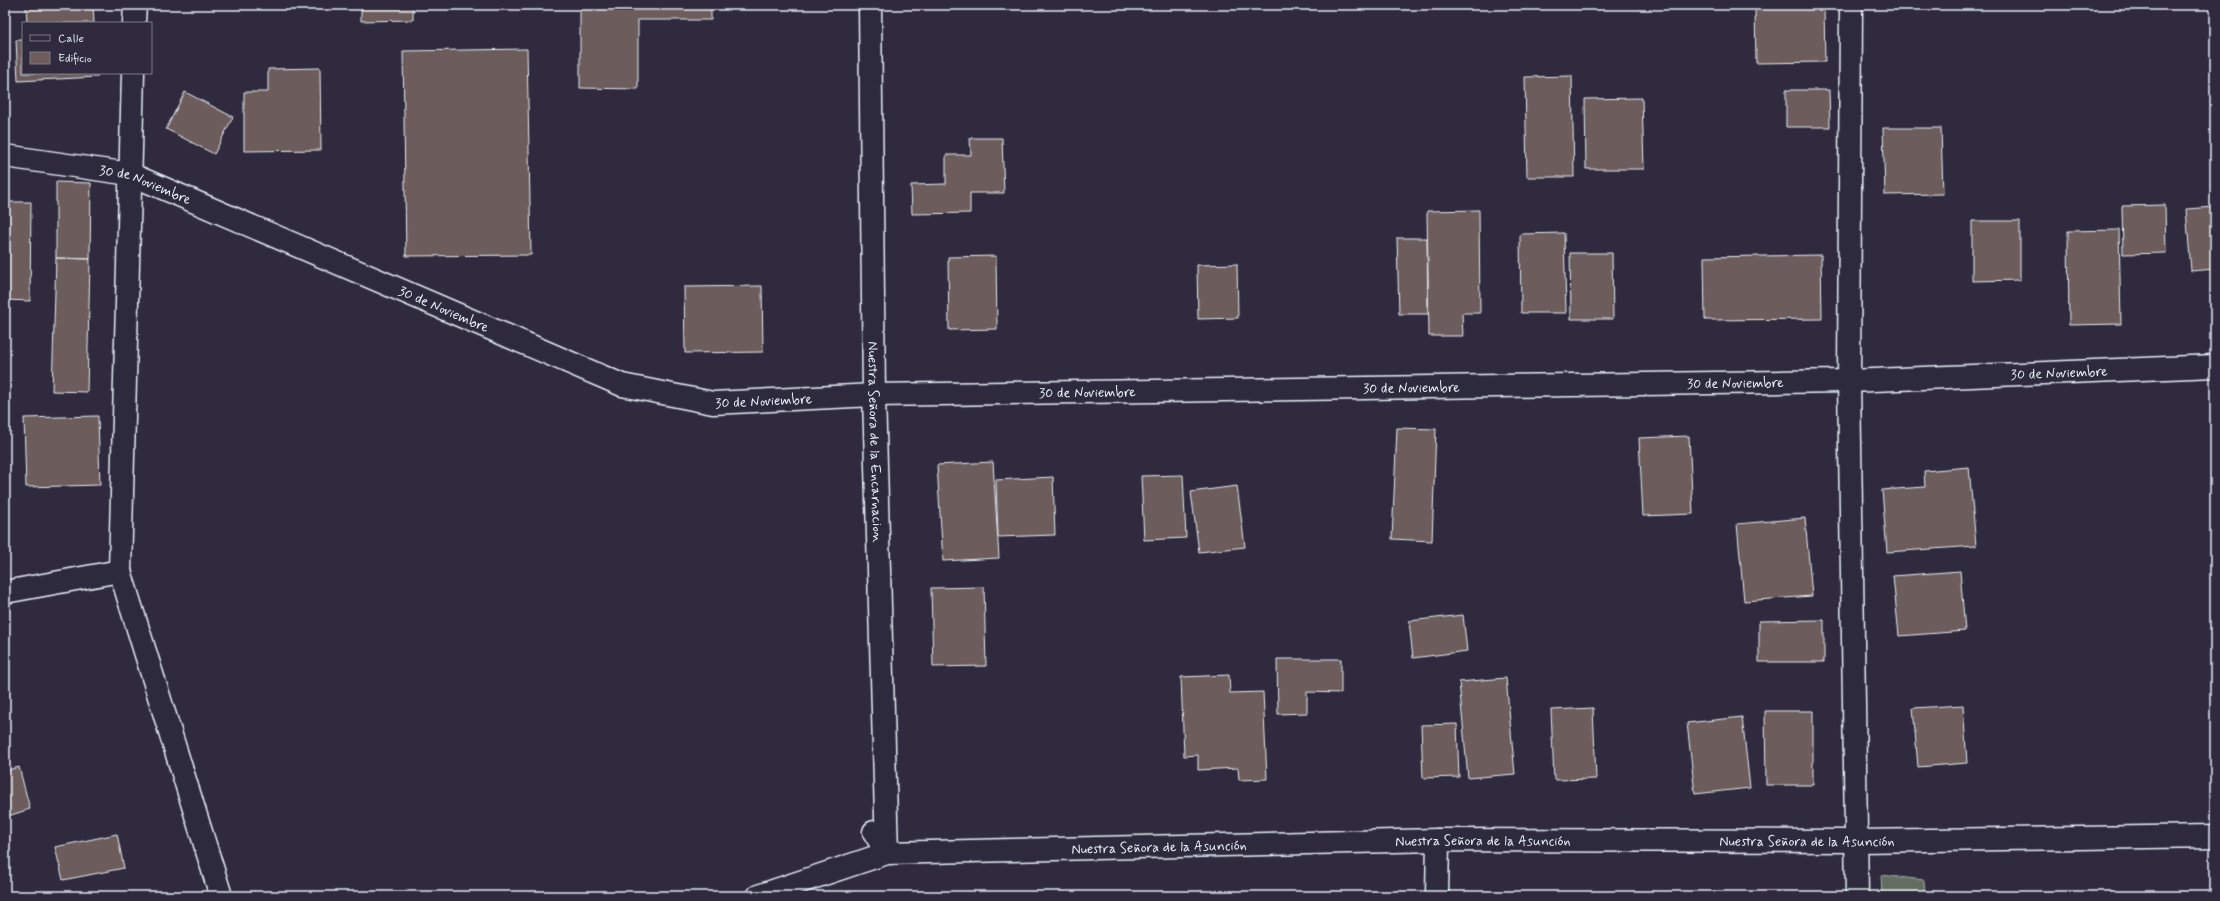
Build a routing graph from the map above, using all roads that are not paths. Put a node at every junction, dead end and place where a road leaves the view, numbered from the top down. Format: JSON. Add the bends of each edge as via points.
{"nodes":[{"id":1,"x":135,"y":5,"type":"edge"},
{"id":2,"x":870,"y":5,"type":"edge"},
{"id":3,"x":1851,"y":5,"type":"edge"},
{"id":4,"x":134,"y":22,"type":"edge"},
{"id":5,"x":133,"y":74,"type":"edge"},
{"id":6,"x":5,"y":156,"type":"edge"},
{"id":7,"x":130,"y":174,"type":"junction"},
{"id":8,"x":2215,"y":366,"type":"edge"},
{"id":9,"x":1849,"y":380,"type":"junction"},
{"id":10,"x":874,"y":395,"type":"junction"},
{"id":11,"x":120,"y":572,"type":"junction"},
{"id":12,"x":5,"y":592,"type":"edge"},
{"id":13,"x":874,"y":832,"type":"dead end"},
{"id":14,"x":2215,"y":836,"type":"edge"},
{"id":15,"x":1438,"y":840,"type":"junction"},
{"id":16,"x":1857,"y":841,"type":"junction"},
{"id":17,"x":887,"y":853,"type":"junction"},
{"id":18,"x":220,"y":896,"type":"edge"},
{"id":19,"x":758,"y":896,"type":"edge"},
{"id":20,"x":1437,"y":896,"type":"edge"},
{"id":21,"x":1857,"y":896,"type":"edge"}],
"edges":[{"from":1,"to":4,"type":"street"},
{"from":2,"to":10,"type":"street","name":"Nuestra Señora de la Encarnacion"},
{"from":3,"to":9,"type":"street"},
{"from":5,"to":7,"type":"street"},
{"from":6,"to":7,"type":"street","name":"30 de Noviembre"},
{"from":7,"to":10,"type":"street","name":"30 de Noviembre","via":[[622,385],[713,403]]},
{"from":7,"to":11,"type":"street"},
{"from":8,"to":9,"type":"street","name":"30 de Noviembre"},
{"from":9,"to":10,"type":"street","name":"30 de Noviembre"},
{"from":9,"to":16,"type":"street"},
{"from":10,"to":17,"type":"street","name":"Nuestra Señora de la Encarnacion"},
{"from":11,"to":12,"type":"street"},
{"from":11,"to":18,"type":"street"},
{"from":13,"to":17,"type":"street"},
{"from":14,"to":16,"type":"street","name":"Nuestra Señora de la Asunción"},
{"from":15,"to":16,"type":"street","name":"Nuestra Señora de la Asunción"},
{"from":15,"to":17,"type":"street","name":"Nuestra Señora de la Asunción"},
{"from":15,"to":20,"type":"street"},
{"from":16,"to":21,"type":"street"},
{"from":17,"to":19,"type":"street","name":"Nuestra Señora de la Asunción"}]}
